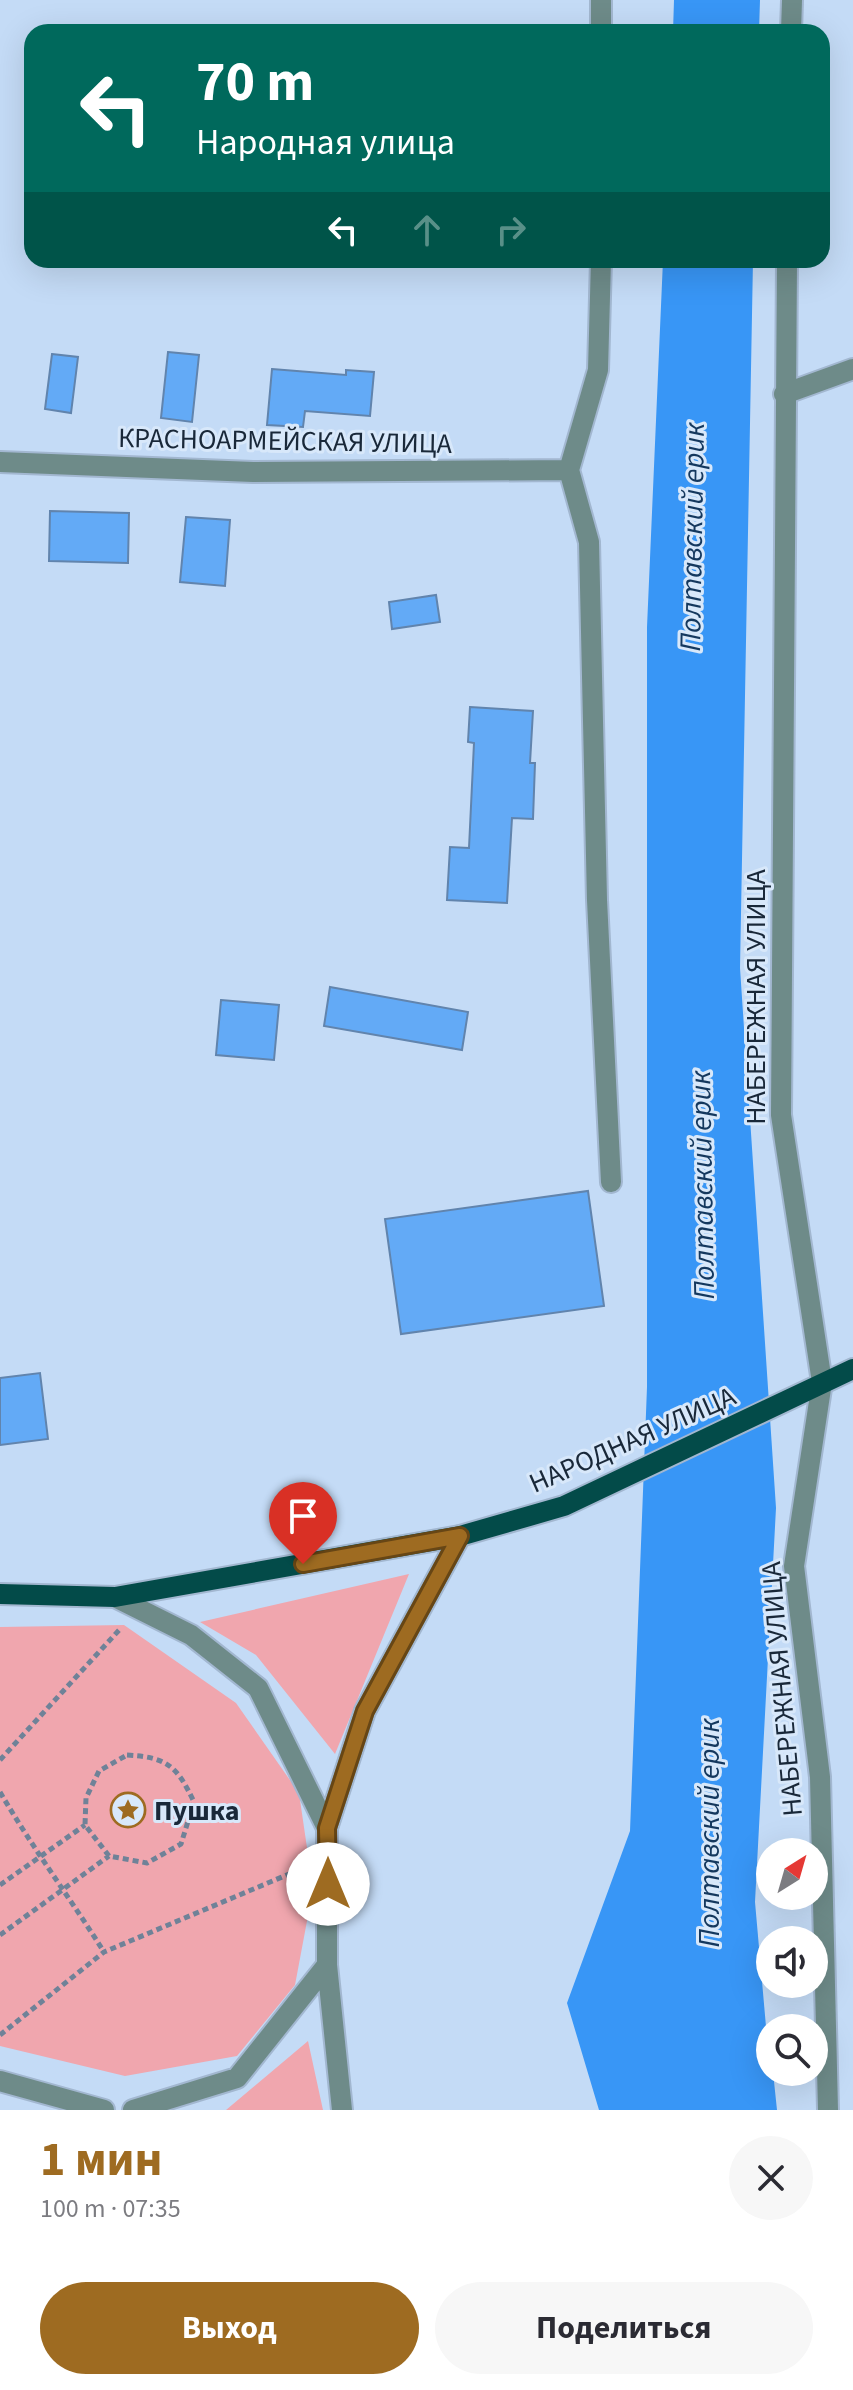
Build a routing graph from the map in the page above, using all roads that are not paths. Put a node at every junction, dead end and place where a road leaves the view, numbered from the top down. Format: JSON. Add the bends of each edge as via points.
{"nodes":[{"id":1,"x":601,"y":0,"type":"edge"},
{"id":2,"x":792,"y":0,"type":"edge"},
{"id":3,"x":601,"y":24,"type":"edge"},
{"id":4,"x":791,"y":24,"type":"edge"},
{"id":5,"x":601,"y":268,"type":"edge"},
{"id":6,"x":787,"y":268,"type":"edge"},
{"id":7,"x":853,"y":369,"type":"edge"},
{"id":8,"x":784,"y":394,"type":"junction"},
{"id":9,"x":0,"y":462,"type":"edge"},
{"id":10,"x":569,"y":470,"type":"junction"},
{"id":11,"x":611,"y":1182,"type":"dead end"},
{"id":12,"x":853,"y":1369,"type":"edge"},
{"id":13,"x":822,"y":1382,"type":"junction"},
{"id":14,"x":460,"y":1536,"type":"junction"},
{"id":15,"x":0,"y":1594,"type":"edge"},
{"id":16,"x":115,"y":1597,"type":"junction"},
{"id":17,"x":327,"y":1828,"type":"junction"},
{"id":18,"x":327,"y":1965,"type":"junction"},
{"id":19,"x":0,"y":2081,"type":"edge"},
{"id":20,"x":104,"y":2110,"type":"edge"},
{"id":21,"x":133,"y":2110,"type":"edge"},
{"id":22,"x":342,"y":2110,"type":"edge"},
{"id":23,"x":828,"y":2110,"type":"edge"}],
"edges":[{"from":1,"to":3,"type":"street"},
{"from":2,"to":4,"type":"street"},
{"from":5,"to":10,"type":"street","via":[[598,370]]},
{"from":6,"to":8,"type":"street","name":"НАБЕРЕЖНАЯ УЛИЦА"},
{"from":7,"to":8,"type":"street"},
{"from":8,"to":13,"type":"street","name":"НАБЕРЕЖНАЯ УЛИЦА","via":[[781,1115]]},
{"from":9,"to":10,"type":"street","name":"КРАСНОАРМЕЙСКАЯ УЛИЦА","via":[[253,472]]},
{"from":10,"to":11,"type":"street","via":[[589,542],[597,900]]},
{"from":12,"to":13,"type":"main road","name":"НАРОДНАЯ УЛИЦА"},
{"from":13,"to":14,"type":"main road","name":"НАРОДНАЯ УЛИЦА","via":[[564,1506]]},
{"from":13,"to":23,"type":"street","name":"НАБЕРЕЖНАЯ УЛИЦА","via":[[794,1566],[820,1777]]},
{"from":14,"to":16,"type":"main road","name":"НАРОДНАЯ УЛИЦА"},
{"from":14,"to":17,"type":"street","via":[[365,1711]]},
{"from":15,"to":16,"type":"main road","name":"НАРОДНАЯ УЛИЦА"},
{"from":16,"to":17,"type":"street","via":[[191,1635],[258,1688]]},
{"from":17,"to":18,"type":"street"},
{"from":18,"to":21,"type":"street","via":[[237,2078]]},
{"from":18,"to":22,"type":"street"},
{"from":19,"to":20,"type":"street"}]}
